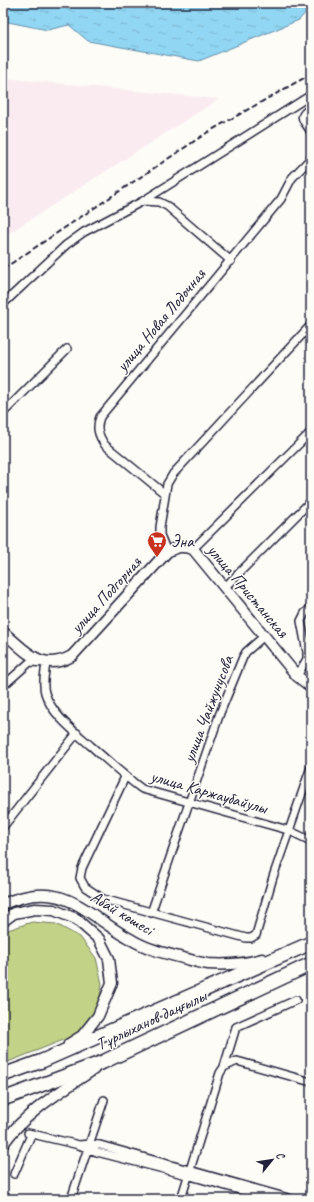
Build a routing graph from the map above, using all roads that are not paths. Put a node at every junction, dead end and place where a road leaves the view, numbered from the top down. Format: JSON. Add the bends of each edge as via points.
{"nodes":[{"id":1,"x":311,"y":95,"type":"edge"},
{"id":2,"x":311,"y":108,"type":"edge"},
{"id":3,"x":311,"y":132,"type":"edge"},
{"id":4,"x":311,"y":158,"type":"edge"},
{"id":5,"x":143,"y":201,"type":"junction"},
{"id":6,"x":231,"y":261,"type":"junction"},
{"id":7,"x":3,"y":304,"type":"edge"},
{"id":8,"x":311,"y":325,"type":"edge"},
{"id":9,"x":67,"y":350,"type":"dead end"},
{"id":10,"x":3,"y":413,"type":"edge"},
{"id":11,"x":311,"y":432,"type":"edge"},
{"id":12,"x":165,"y":494,"type":"junction"},
{"id":13,"x":311,"y":501,"type":"edge"},
{"id":14,"x":193,"y":549,"type":"junction"},
{"id":15,"x":167,"y":552,"type":"junction"},
{"id":16,"x":224,"y":588,"type":"junction"},
{"id":17,"x":311,"y":608,"type":"edge"},
{"id":18,"x":3,"y":632,"type":"edge"},
{"id":19,"x":264,"y":636,"type":"junction"},
{"id":20,"x":46,"y":663,"type":"junction"},
{"id":21,"x":297,"y":676,"type":"junction"},
{"id":22,"x":3,"y":686,"type":"edge"},
{"id":23,"x":311,"y":687,"type":"edge"},
{"id":24,"x":77,"y":733,"type":"junction"},
{"id":25,"x":311,"y":767,"type":"edge"},
{"id":26,"x":125,"y":777,"type":"junction"},
{"id":27,"x":189,"y":803,"type":"junction"},
{"id":28,"x":3,"y":827,"type":"edge"},
{"id":29,"x":288,"y":830,"type":"junction"},
{"id":30,"x":311,"y":841,"type":"edge"},
{"id":31,"x":3,"y":904,"type":"edge"},
{"id":32,"x":151,"y":913,"type":"junction"},
{"id":33,"x":3,"y":921,"type":"edge"},
{"id":34,"x":311,"y":943,"type":"edge"},
{"id":35,"x":297,"y":950,"type":"junction"},
{"id":36,"x":311,"y":964,"type":"edge"},
{"id":37,"x":296,"y":1000,"type":"dead end"},
{"id":38,"x":42,"y":1061,"type":"junction"},
{"id":39,"x":103,"y":1062,"type":"junction"},
{"id":40,"x":222,"y":1070,"type":"junction"},
{"id":41,"x":3,"y":1075,"type":"edge"},
{"id":42,"x":311,"y":1082,"type":"edge"},
{"id":43,"x":4,"y":1098,"type":"edge"},
{"id":44,"x":104,"y":1100,"type":"dead end"},
{"id":45,"x":3,"y":1144,"type":"edge"},
{"id":46,"x":89,"y":1147,"type":"junction"},
{"id":47,"x":188,"y":1173,"type":"junction"},
{"id":48,"x":14,"y":1174,"type":"dead end"},
{"id":49,"x":72,"y":1199,"type":"edge"},
{"id":50,"x":181,"y":1199,"type":"edge"},
{"id":51,"x":271,"y":1199,"type":"edge"},
{"id":52,"x":292,"y":1199,"type":"edge"}],
"edges":[{"from":1,"to":5,"type":"street"},
{"from":2,"to":3,"type":"street","via":[[302,115]]},
{"from":4,"to":6,"type":"street","name":"улица Новая Лодочная","via":[[292,178],[281,199]]},
{"from":5,"to":6,"type":"street","via":[[160,202],[167,206]]},
{"from":5,"to":7,"type":"street","via":[[84,232],[66,245]]},
{"from":6,"to":12,"type":"street","name":"улица Новая Лодочная","via":[[100,417],[98,423],[100,437],[105,445]]},
{"from":8,"to":12,"type":"street","via":[[173,474]]},
{"from":9,"to":10,"type":"street"},
{"from":11,"to":14,"type":"street"},
{"from":12,"to":15,"type":"street","via":[[160,535]]},
{"from":13,"to":16,"type":"street"},
{"from":14,"to":15,"type":"main road","name":"улица Подгорная","via":[[180,546]]},
{"from":14,"to":16,"type":"main road","name":"улица Пристанская"},
{"from":15,"to":20,"type":"main road","name":"улица Подгорная","via":[[72,656],[58,662]]},
{"from":16,"to":19,"type":"main road","name":"улица Пристанская"},
{"from":17,"to":21,"type":"street","via":[[302,616],[307,659]]},
{"from":18,"to":20,"type":"main road","via":[[38,660]]},
{"from":19,"to":21,"type":"main road","name":"улица Пристанская"},
{"from":19,"to":27,"type":"street","name":"улица Чайжунусова","via":[[243,657],[220,713]]},
{"from":20,"to":22,"type":"street","via":[[30,662]]},
{"from":20,"to":24,"type":"street","name":"улица Каржаубайулы","via":[[44,692],[64,722]]},
{"from":21,"to":23,"type":"main road","name":"улица Пристанская"},
{"from":24,"to":26,"type":"street","name":"улица Каржаубайулы"},
{"from":24,"to":28,"type":"street"},
{"from":25,"to":29,"type":"street"},
{"from":26,"to":27,"type":"street","name":"улица Каржаубайулы","via":[[142,789]]},
{"from":26,"to":32,"type":"street","via":[[82,868],[80,878],[84,887],[103,899]]},
{"from":27,"to":29,"type":"street","name":"улица Каржаубайулы"},
{"from":27,"to":32,"type":"street","name":"улица Чайжунусова"},
{"from":29,"to":30,"type":"street","name":"улица Каржаубайулы"},
{"from":29,"to":32,"type":"street","via":[[256,935],[246,938]]},
{"from":31,"to":35,"type":"main road","name":"Абай көшесі","via":[[18,897],[36,894],[70,900],[132,941],[159,952],[206,964],[250,963]]},
{"from":33,"to":38,"type":"main road","name":"Абай көшесі","via":[[14,913],[35,909],[54,910],[76,919],[99,939],[109,959],[112,983],[98,1016],[82,1036]]},
{"from":34,"to":35,"type":"highway","name":"Тұрлыханов даңғылы"},
{"from":35,"to":38,"type":"highway","name":"Тұрлыханов даңғылы"},
{"from":36,"to":39,"type":"highway","name":"Тұрлыханов даңғылы"},
{"from":37,"to":40,"type":"street","via":[[236,1027]]},
{"from":38,"to":41,"type":"highway","name":"Тұрлыханов даңғылы"},
{"from":39,"to":43,"type":"highway","name":"Тұрлыханов даңғылы"},
{"from":39,"to":45,"type":"main road","via":[[50,1099]]},
{"from":40,"to":42,"type":"street","via":[[231,1062],[237,1061]]},
{"from":40,"to":47,"type":"street"},
{"from":44,"to":46,"type":"street"},
{"from":46,"to":47,"type":"street"},
{"from":46,"to":48,"type":"street","via":[[30,1134]]},
{"from":46,"to":49,"type":"street"},
{"from":47,"to":50,"type":"street"},
{"from":47,"to":51,"type":"street"},
{"from":47,"to":52,"type":"street"}]}
